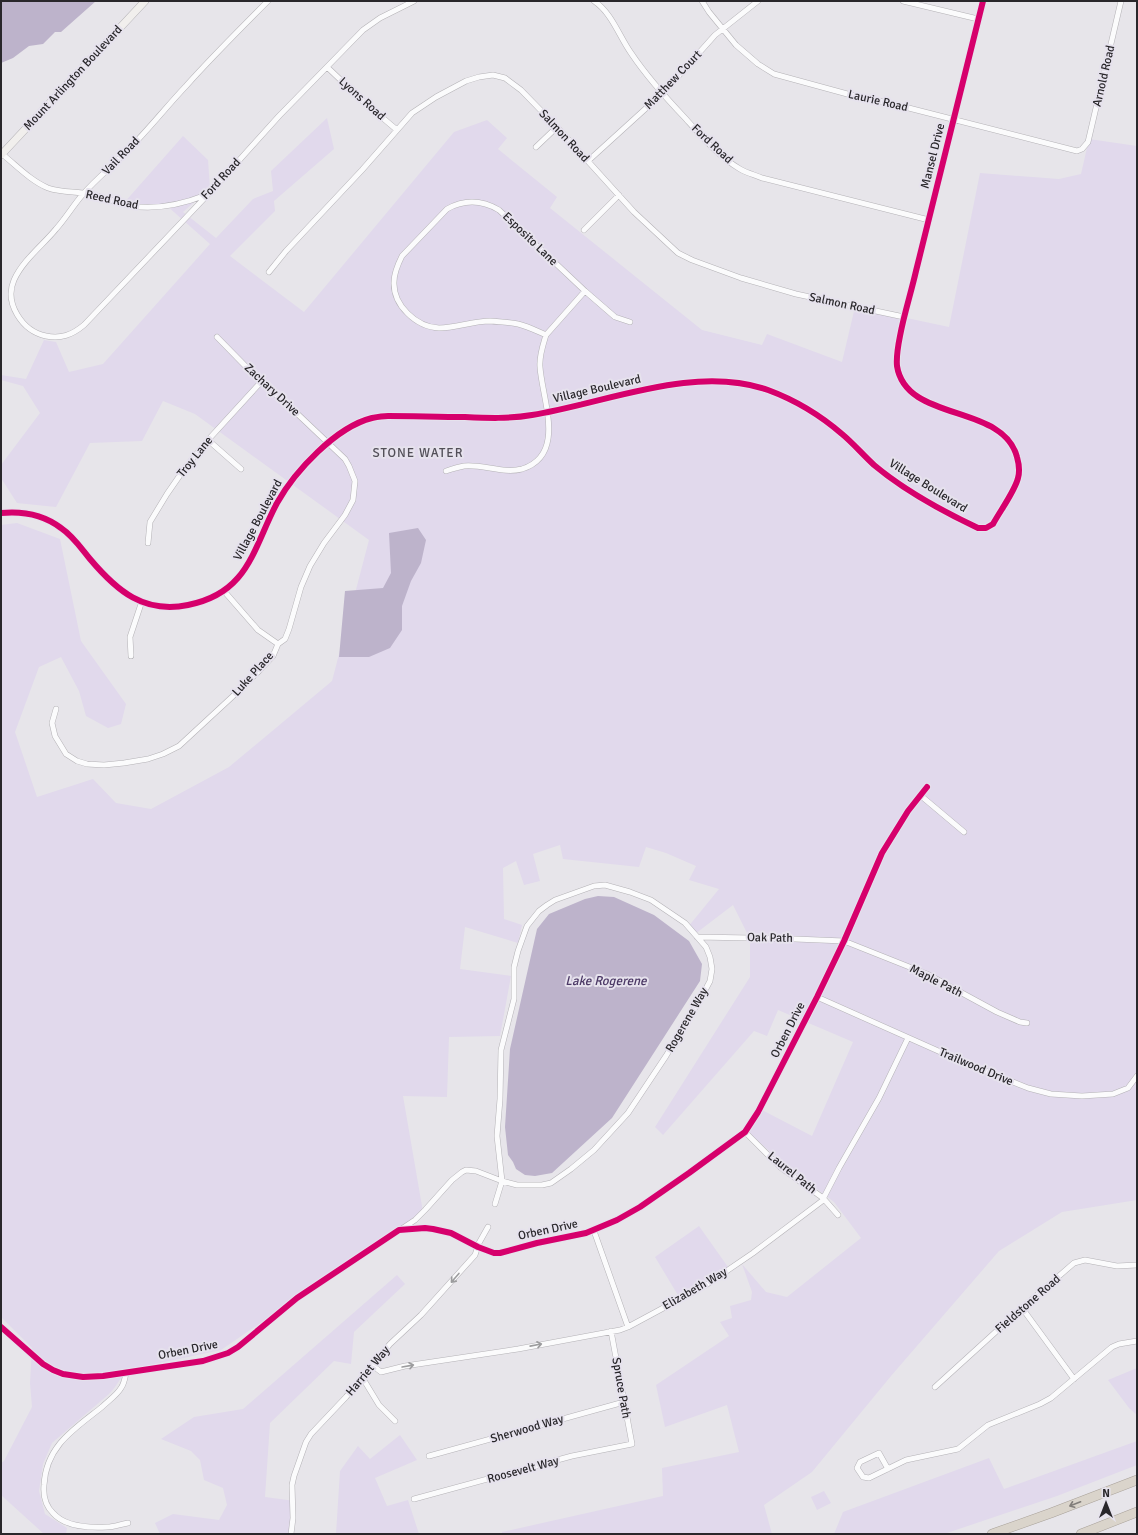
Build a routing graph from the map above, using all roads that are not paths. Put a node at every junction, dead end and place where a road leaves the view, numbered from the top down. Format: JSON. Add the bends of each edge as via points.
{"nodes":[{"id":1,"x":145,"y":1,"type":"edge"},
{"id":2,"x":268,"y":1,"type":"edge"},
{"id":3,"x":414,"y":1,"type":"edge"},
{"id":4,"x":594,"y":1,"type":"edge"},
{"id":5,"x":702,"y":1,"type":"edge"},
{"id":6,"x":758,"y":1,"type":"edge"},
{"id":7,"x":903,"y":1,"type":"edge"},
{"id":8,"x":983,"y":1,"type":"edge"},
{"id":9,"x":1121,"y":1,"type":"edge"},
{"id":10,"x":978,"y":19,"type":"junction"},
{"id":11,"x":722,"y":30,"type":"junction"},
{"id":12,"x":327,"y":67,"type":"junction"},
{"id":13,"x":662,"y":94,"type":"junction"},
{"id":14,"x":954,"y":119,"type":"junction"},
{"id":15,"x":557,"y":127,"type":"junction"},
{"id":16,"x":397,"y":130,"type":"junction"},
{"id":17,"x":536,"y":147,"type":"dead end"},
{"id":18,"x":1083,"y":149,"type":"joint"},
{"id":19,"x":2,"y":155,"type":"edge"},
{"id":20,"x":588,"y":161,"type":"junction"},
{"id":21,"x":84,"y":193,"type":"junction"},
{"id":22,"x":208,"y":194,"type":"junction"},
{"id":23,"x":619,"y":195,"type":"junction"},
{"id":24,"x":929,"y":220,"type":"junction"},
{"id":25,"x":584,"y":230,"type":"dead end"},
{"id":26,"x":269,"y":272,"type":"dead end"},
{"id":27,"x":584,"y":291,"type":"junction"},
{"id":28,"x":904,"y":317,"type":"junction"},
{"id":29,"x":630,"y":322,"type":"dead end"},
{"id":30,"x":26,"y":325,"type":"joint"},
{"id":31,"x":546,"y":334,"type":"junction"},
{"id":32,"x":217,"y":337,"type":"dead end"},
{"id":33,"x":261,"y":382,"type":"junction"},
{"id":34,"x":547,"y":412,"type":"junction"},
{"id":35,"x":208,"y":440,"type":"junction"},
{"id":36,"x":328,"y":442,"type":"junction"},
{"id":37,"x":241,"y":469,"type":"dead end"},
{"id":38,"x":446,"y":471,"type":"dead end"},
{"id":39,"x":1,"y":513,"type":"edge"},
{"id":40,"x":148,"y":543,"type":"dead end"},
{"id":41,"x":224,"y":591,"type":"junction"},
{"id":42,"x":142,"y":601,"type":"junction"},
{"id":43,"x":278,"y":644,"type":"junction"},
{"id":44,"x":131,"y":656,"type":"dead end"},
{"id":45,"x":56,"y":709,"type":"dead end"},
{"id":46,"x":927,"y":787,"type":"dead end"},
{"id":47,"x":920,"y":795,"type":"junction"},
{"id":48,"x":964,"y":832,"type":"dead end"},
{"id":49,"x":697,"y":937,"type":"junction"},
{"id":50,"x":844,"y":941,"type":"junction"},
{"id":51,"x":817,"y":997,"type":"junction"},
{"id":52,"x":1027,"y":1023,"type":"dead end"},
{"id":53,"x":908,"y":1038,"type":"junction"},
{"id":54,"x":1137,"y":1076,"type":"edge"},
{"id":55,"x":745,"y":1132,"type":"junction"},
{"id":56,"x":502,"y":1181,"type":"junction"},
{"id":57,"x":824,"y":1198,"type":"junction"},
{"id":58,"x":495,"y":1204,"type":"dead end"},
{"id":59,"x":838,"y":1215,"type":"dead end"},
{"id":60,"x":488,"y":1227,"type":"dead end"},
{"id":61,"x":399,"y":1230,"type":"junction"},
{"id":62,"x":594,"y":1231,"type":"junction"},
{"id":63,"x":478,"y":1247,"type":"junction"},
{"id":64,"x":1137,"y":1265,"type":"edge"},
{"id":65,"x":1022,"y":1308,"type":"junction"},
{"id":66,"x":1,"y":1327,"type":"edge"},
{"id":67,"x":628,"y":1327,"type":"junction"},
{"id":68,"x":611,"y":1331,"type":"junction"},
{"id":69,"x":1137,"y":1341,"type":"edge"},
{"id":70,"x":372,"y":1365,"type":"junction"},
{"id":71,"x":126,"y":1373,"type":"junction"},
{"id":72,"x":362,"y":1377,"type":"junction"},
{"id":73,"x":1074,"y":1379,"type":"junction"},
{"id":74,"x":935,"y":1387,"type":"dead end"},
{"id":75,"x":624,"y":1402,"type":"junction"},
{"id":76,"x":395,"y":1421,"type":"dead end"},
{"id":77,"x":632,"y":1444,"type":"joint"},
{"id":78,"x":430,"y":1456,"type":"dead end"},
{"id":79,"x":888,"y":1470,"type":"junction"},
{"id":80,"x":1137,"y":1480,"type":"edge"},
{"id":81,"x":414,"y":1499,"type":"dead end"},
{"id":82,"x":1137,"y":1512,"type":"edge"},
{"id":83,"x":128,"y":1523,"type":"dead end"},
{"id":84,"x":291,"y":1534,"type":"edge"},
{"id":85,"x":992,"y":1534,"type":"edge"},
{"id":86,"x":1081,"y":1534,"type":"edge"}],
"edges":[{"from":1,"to":19,"type":"main road","name":"Mount Arlington Boulevard"},
{"from":2,"to":21,"type":"street","name":"Vail Road","via":[[185,86],[131,148]]},
{"from":3,"to":12,"type":"street","name":"Ford Road","via":[[363,30]]},
{"from":4,"to":13,"type":"street","name":"Ford Road","via":[[605,11],[630,53]]},
{"from":5,"to":11,"type":"street","name":"Laurie Road"},
{"from":6,"to":11,"type":"street","name":"Matthew Court"},
{"from":7,"to":10,"type":"street"},
{"from":8,"to":10,"type":"street","name":"Mansel Drive"},
{"from":9,"to":18,"type":"street","name":"Arnold Road","via":[[1088,142]]},
{"from":10,"to":14,"type":"street","name":"Mansel Drive"},
{"from":11,"to":13,"type":"street","name":"Matthew Court"},
{"from":11,"to":14,"type":"street","name":"Laurie Road","via":[[752,59],[774,74]]},
{"from":12,"to":16,"type":"street","name":"Lyons Road"},
{"from":12,"to":22,"type":"street","name":"Ford Road"},
{"from":13,"to":20,"type":"street","name":"Matthew Court"},
{"from":13,"to":24,"type":"street","name":"Ford Road","via":[[709,144],[741,169],[762,178]]},
{"from":14,"to":18,"type":"street","name":"Laurie Road","via":[[1071,150]]},
{"from":14,"to":24,"type":"street","name":"Mansel Drive"},
{"from":15,"to":16,"type":"street","name":"Salmon Road","via":[[513,83],[494,75],[466,81],[442,93],[412,113]]},
{"from":15,"to":17,"type":"street"},
{"from":15,"to":20,"type":"street","name":"Salmon Road"},
{"from":16,"to":26,"type":"street","name":"Salmon Road"},
{"from":19,"to":21,"type":"street","name":"Reed Road","via":[[30,178],[48,188],[62,192]]},
{"from":20,"to":23,"type":"street","name":"Salmon Road"},
{"from":21,"to":22,"type":"street","name":"Reed Road","via":[[132,206],[148,207],[190,202]]},
{"from":21,"to":30,"type":"street","name":"Vail Road","via":[[14,280],[11,289],[13,307]]},
{"from":22,"to":30,"type":"street","name":"Ford Road","via":[[76,332],[54,338],[41,335]]},
{"from":23,"to":25,"type":"street"},
{"from":23,"to":28,"type":"street","name":"Salmon Road","via":[[656,234],[692,260],[796,294]]},
{"from":24,"to":28,"type":"street","name":"Mansel Drive"},
{"from":27,"to":29,"type":"street","name":"Esposito Lane","via":[[615,317]]},
{"from":27,"to":31,"type":"street"},
{"from":27,"to":31,"type":"street","name":"Esposito Lane","via":[[499,210],[482,202],[464,202],[447,209],[402,256],[394,282],[398,301],[419,322],[429,327],[440,328],[489,321],[518,324]]},
{"from":28,"to":34,"type":"street","name":"Village Boulevard","via":[[897,365],[903,382],[911,392],[922,400],[997,429],[1015,451],[1019,468],[1018,478],[990,527],[978,528],[913,492],[874,464],[843,434],[808,408],[767,390],[748,385],[707,381],[685,382]]},
{"from":31,"to":34,"type":"street","via":[[540,368]]},
{"from":32,"to":33,"type":"street","name":"Zachary Drive"},
{"from":33,"to":35,"type":"street","name":"Troy Lane"},
{"from":33,"to":36,"type":"street","name":"Zachary Drive"},
{"from":34,"to":36,"type":"street","name":"Village Boulevard","via":[[496,418],[372,418],[358,423]]},
{"from":34,"to":38,"type":"street","via":[[549,429],[546,446],[537,459],[526,467],[512,470],[464,466]]},
{"from":35,"to":37,"type":"street"},
{"from":35,"to":40,"type":"street","name":"Troy Lane","via":[[158,508],[150,522]]},
{"from":36,"to":41,"type":"street","name":"Village Boulevard","via":[[294,477],[277,503],[253,556],[245,569]]},
{"from":36,"to":43,"type":"street","name":"Luke Place","via":[[350,466],[355,481],[353,500],[310,566],[289,629]]},
{"from":39,"to":42,"type":"street","name":"Village Boulevard","via":[[21,512],[61,527],[112,583]]},
{"from":41,"to":42,"type":"street","name":"Village Boulevard","via":[[202,601],[182,606],[164,606]]},
{"from":41,"to":43,"type":"street","via":[[258,630]]},
{"from":42,"to":44,"type":"street","via":[[130,636]]},
{"from":43,"to":45,"type":"street","name":"Luke Place","via":[[273,656],[260,670],[179,746],[148,759],[104,765],[77,761],[66,754],[55,736],[52,723]]},
{"from":46,"to":47,"type":"street","name":"Orben Drive"},
{"from":47,"to":48,"type":"street"},
{"from":47,"to":50,"type":"street","name":"Orben Drive","via":[[882,853]]},
{"from":49,"to":50,"type":"street","name":"Oak Path"},
{"from":49,"to":56,"type":"street","name":"Rogerene Way","via":[[706,947],[710,957],[710,981],[666,1056],[628,1113],[594,1150],[551,1183],[542,1186],[517,1186]]},
{"from":49,"to":56,"type":"street","name":"Rogerene Way","via":[[685,923],[651,900],[606,885],[594,886],[556,900],[539,911],[527,926],[514,967],[514,999],[501,1050],[497,1136]]},
{"from":50,"to":51,"type":"street","name":"Orben Drive"},
{"from":50,"to":52,"type":"street","name":"Maple Path","via":[[927,974],[997,1012]]},
{"from":51,"to":53,"type":"street","name":"Trailwood Drive"},
{"from":51,"to":55,"type":"street","name":"Orben Drive","via":[[758,1112]]},
{"from":53,"to":54,"type":"street","name":"Trailwood Drive","via":[[1014,1083],[1051,1094],[1113,1094],[1128,1088]]},
{"from":53,"to":57,"type":"street","name":"Elizabeth Way","via":[[879,1098]]},
{"from":55,"to":57,"type":"street","name":"Laurel Path","via":[[780,1167]]},
{"from":55,"to":62,"type":"street","name":"Orben Drive","via":[[640,1207]]},
{"from":56,"to":58,"type":"street"},
{"from":56,"to":61,"type":"street","name":"Rogerene Way","via":[[476,1171],[462,1172],[415,1220]]},
{"from":57,"to":59,"type":"street","name":"Laurel Path"},
{"from":57,"to":67,"type":"street","name":"Elizabeth Way","via":[[753,1253],[706,1285]]},
{"from":60,"to":63,"type":"street","name":"Harriet Way"},
{"from":61,"to":63,"type":"street","name":"Orben Drive","via":[[433,1229],[451,1233]]},
{"from":61,"to":71,"type":"street","name":"Orben Drive","via":[[297,1298],[228,1353],[203,1361]]},
{"from":62,"to":63,"type":"street","name":"Orben Drive","via":[[500,1253],[488,1252]]},
{"from":62,"to":67,"type":"street"},
{"from":63,"to":70,"type":"street","name":"Harriet Way","one_way":true,"via":[[475,1255],[453,1281]]},
{"from":64,"to":65,"type":"street","name":"Fieldstone Road","via":[[1118,1266],[1085,1260],[1074,1263]]},
{"from":65,"to":73,"type":"street"},
{"from":65,"to":74,"type":"street","name":"Fieldstone Road"},
{"from":66,"to":71,"type":"street","name":"Orben Drive","via":[[31,1355],[54,1370],[83,1377]]},
{"from":67,"to":68,"type":"street","name":"Elizabeth Way"},
{"from":70,"to":68,"type":"street","name":"Elizabeth Way","one_way":true,"via":[[380,1372]]},
{"from":68,"to":75,"type":"street","name":"Spruce Path"},
{"from":69,"to":73,"type":"street","via":[[1112,1347]]},
{"from":70,"to":72,"type":"street","name":"Harriet Way"},
{"from":71,"to":83,"type":"street","via":[[122,1387],[66,1436],[52,1453],[45,1475],[44,1495],[50,1510],[71,1524],[108,1527]]},
{"from":72,"to":76,"type":"street","via":[[379,1405]]},
{"from":72,"to":84,"type":"street","name":"Harriet Way","via":[[306,1442],[294,1476]]},
{"from":73,"to":79,"type":"street","via":[[1040,1404],[988,1425],[958,1449],[906,1460]]},
{"from":75,"to":77,"type":"street","name":"Spruce Path"},
{"from":75,"to":78,"type":"street","name":"Sherwood Way"},
{"from":77,"to":81,"type":"street","name":"Roosevelt Way","via":[[572,1456]]},
{"from":79,"to":79,"type":"street","via":[[878,1453],[860,1462],[858,1468],[863,1477],[869,1478]]},
{"from":80,"to":85,"type":"highway","one_way":true},
{"from":82,"to":86,"type":"highway"}]}
